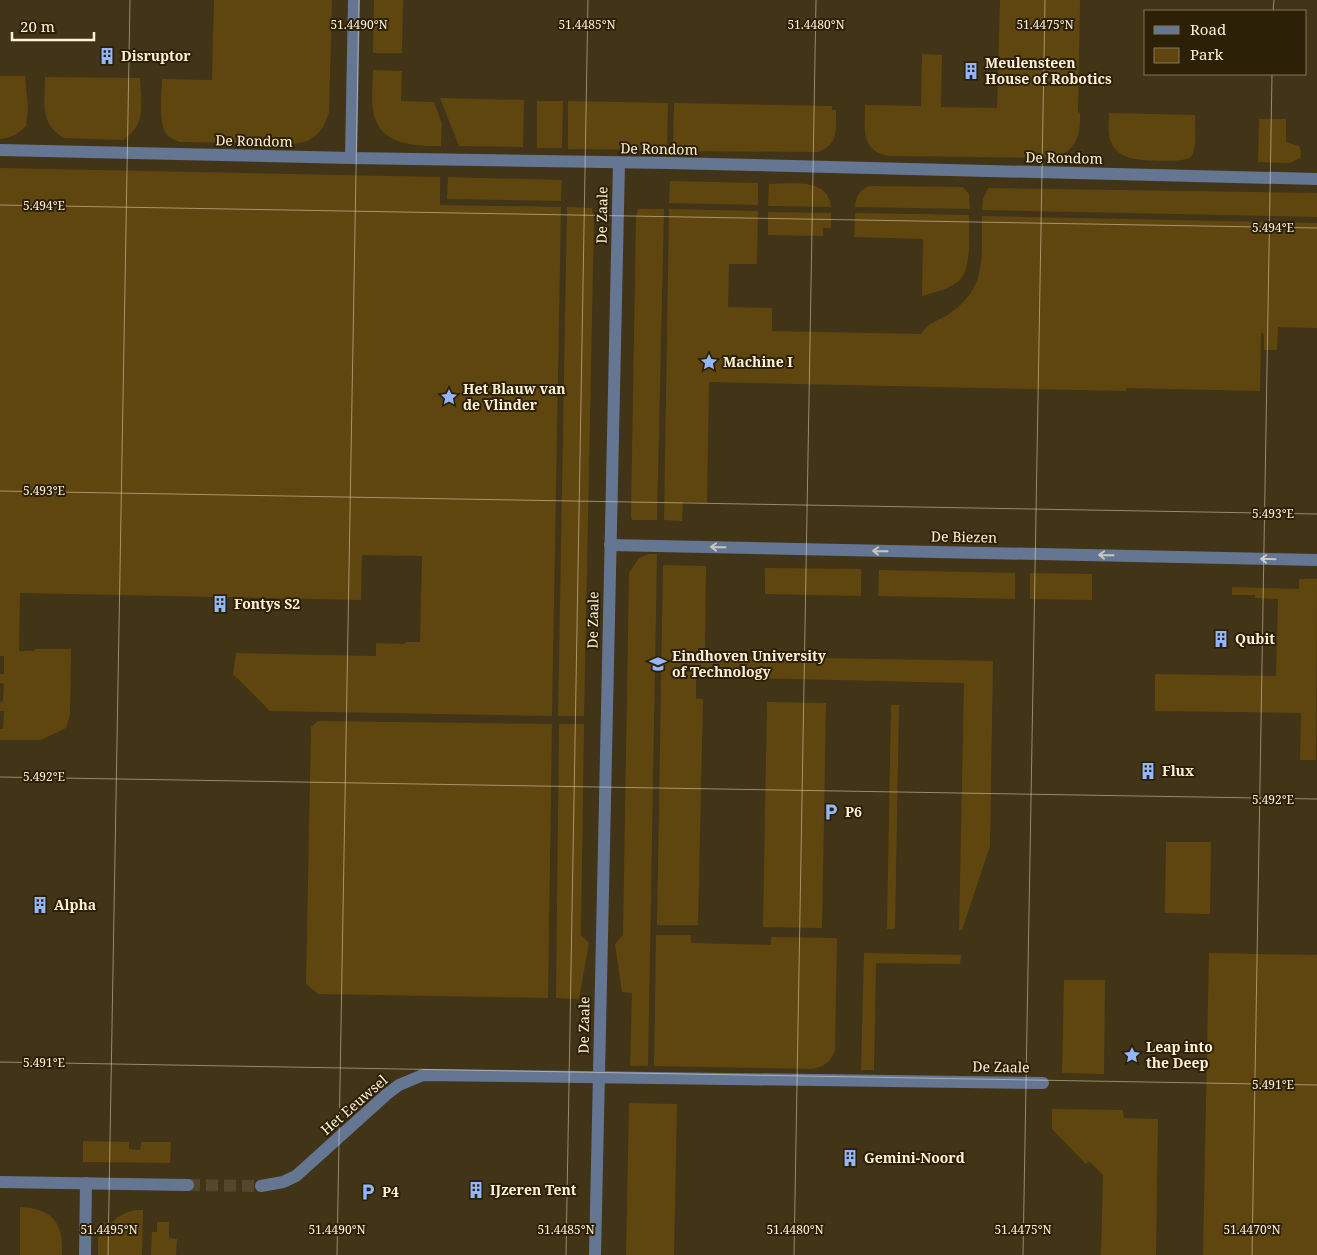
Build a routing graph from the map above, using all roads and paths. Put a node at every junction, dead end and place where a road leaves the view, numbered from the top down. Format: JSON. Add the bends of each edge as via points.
{"nodes":[{"id":1,"x":354,"y":0,"type":"edge"},
{"id":2,"x":0,"y":150,"type":"edge"},
{"id":3,"x":351,"y":158,"type":"junction"},
{"id":4,"x":619,"y":164,"type":"junction"},
{"id":5,"x":1317,"y":180,"type":"edge"},
{"id":6,"x":610,"y":545,"type":"junction"},
{"id":7,"x":1317,"y":560,"type":"edge"},
{"id":8,"x":598,"y":1077,"type":"junction"},
{"id":9,"x":1042,"y":1083,"type":"dead end"},
{"id":10,"x":0,"y":1182,"type":"edge"},
{"id":11,"x":86,"y":1183,"type":"junction"},
{"id":12,"x":188,"y":1185,"type":"tunnel mouth"},
{"id":13,"x":260,"y":1186,"type":"tunnel mouth"},
{"id":14,"x":85,"y":1255,"type":"edge"},
{"id":15,"x":595,"y":1255,"type":"edge"}],
"edges":[{"from":1,"to":3,"type":"street"},
{"from":2,"to":3,"type":"street","name":"De Rondom"},
{"from":3,"to":4,"type":"street","name":"De Rondom"},
{"from":4,"to":5,"type":"street","name":"De Rondom"},
{"from":4,"to":6,"type":"street","name":"De Zaale"},
{"from":7,"to":6,"type":"street","name":"De Biezen","one_way":true},
{"from":6,"to":8,"type":"street","name":"De Zaale"},
{"from":8,"to":9,"type":"street","name":"De Zaale"},
{"from":8,"to":13,"type":"street","name":"Het Eeuwsel","via":[[438,1074],[410,1079],[388,1094],[296,1176],[284,1182]]},
{"from":8,"to":15,"type":"street","name":"De Zaale"},
{"from":10,"to":11,"type":"street"},
{"from":11,"to":12,"type":"street"},
{"from":11,"to":14,"type":"street"}]}
